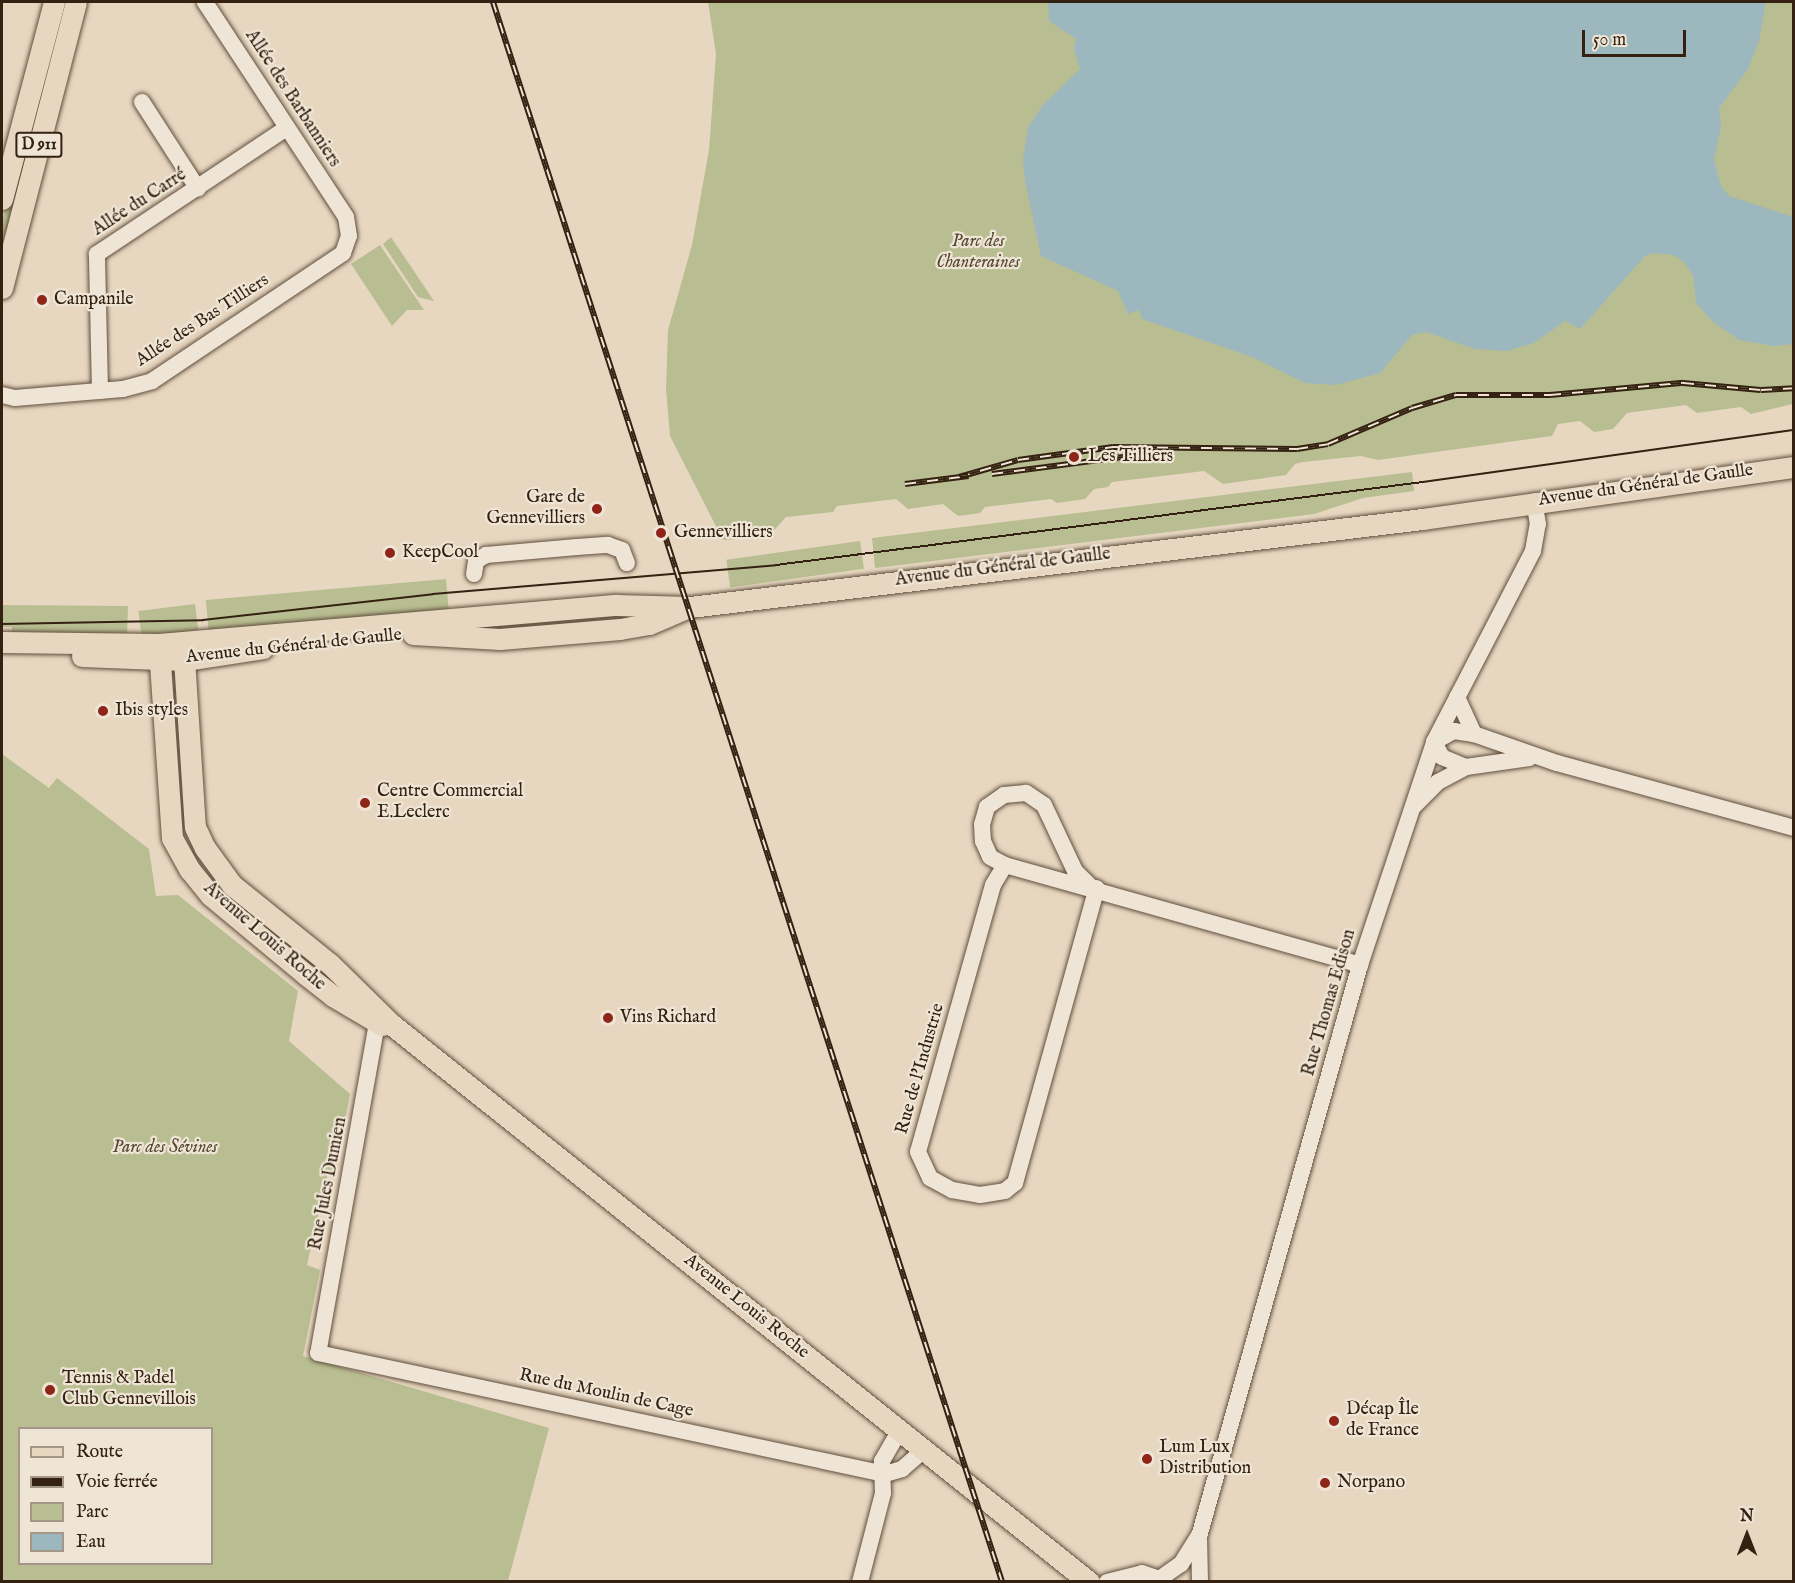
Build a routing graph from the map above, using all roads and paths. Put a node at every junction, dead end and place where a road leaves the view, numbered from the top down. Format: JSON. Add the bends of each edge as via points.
{"nodes":[{"id":1,"x":54,"y":2,"type":"edge"},
{"id":2,"x":76,"y":2,"type":"edge"},
{"id":3,"x":205,"y":2,"type":"edge"},
{"id":4,"x":142,"y":102,"type":"dead end"},
{"id":5,"x":287,"y":128,"type":"junction"},
{"id":6,"x":198,"y":189,"type":"junction"},
{"id":7,"x":2,"y":200,"type":"edge"},
{"id":8,"x":346,"y":217,"type":"joint"},
{"id":9,"x":2,"y":288,"type":"edge"},
{"id":10,"x":100,"y":391,"type":"junction"},
{"id":11,"x":2,"y":395,"type":"edge"},
{"id":12,"x":1794,"y":467,"type":"edge"},
{"id":13,"x":1534,"y":501,"type":"junction"},
{"id":14,"x":627,"y":563,"type":"dead end"},
{"id":15,"x":474,"y":574,"type":"dead end"},
{"id":16,"x":636,"y":605,"type":"junction"},
{"id":17,"x":690,"y":607,"type":"junction"},
{"id":18,"x":475,"y":618,"type":"junction"},
{"id":19,"x":638,"y":626,"type":"junction"},
{"id":20,"x":477,"y":640,"type":"junction"},
{"id":21,"x":2,"y":642,"type":"edge"},
{"id":22,"x":184,"y":651,"type":"junction"},
{"id":23,"x":159,"y":653,"type":"junction"},
{"id":24,"x":2,"y":656,"type":"edge"},
{"id":25,"x":1457,"y":697,"type":"junction"},
{"id":26,"x":1474,"y":734,"type":"junction"},
{"id":27,"x":1434,"y":742,"type":"junction"},
{"id":28,"x":1539,"y":758,"type":"junction"},
{"id":29,"x":1466,"y":767,"type":"junction"},
{"id":30,"x":1411,"y":809,"type":"junction"},
{"id":31,"x":1794,"y":828,"type":"edge"},
{"id":32,"x":1005,"y":865,"type":"junction"},
{"id":33,"x":1093,"y":887,"type":"junction"},
{"id":34,"x":1360,"y":965,"type":"junction"},
{"id":35,"x":377,"y":1023,"type":"junction"},
{"id":36,"x":402,"y":1032,"type":"junction"},
{"id":37,"x":318,"y":1353,"type":"joint"},
{"id":38,"x":900,"y":1430,"type":"junction"},
{"id":39,"x":924,"y":1450,"type":"junction"},
{"id":40,"x":885,"y":1474,"type":"junction"},
{"id":41,"x":1200,"y":1533,"type":"junction"},
{"id":42,"x":860,"y":1581,"type":"edge"},
{"id":43,"x":1089,"y":1581,"type":"edge"},
{"id":44,"x":1107,"y":1581,"type":"edge"},
{"id":45,"x":1160,"y":1581,"type":"edge"},
{"id":46,"x":1200,"y":1581,"type":"edge"}],
"edges":[{"from":1,"to":7,"type":"main road","number":"D 911"},
{"from":2,"to":9,"type":"main road","number":"D 911"},
{"from":3,"to":5,"type":"street","name":"Allée des Barbanniers"},
{"from":4,"to":6,"type":"street"},
{"from":5,"to":6,"type":"street","name":"Allée du Carré"},
{"from":5,"to":8,"type":"street","name":"Allée des Barbanniers"},
{"from":6,"to":10,"type":"street","name":"Allée du Carré","via":[[97,254]]},
{"from":8,"to":10,"type":"street","name":"Allée des Bas Tilliers","via":[[349,236],[343,254],[152,381]]},
{"from":10,"to":11,"type":"street","name":"Allée des Bas Tilliers","via":[[15,398]]},
{"from":12,"to":13,"type":"main road","name":"Avenue du Général de Gaulle"},
{"from":13,"to":17,"type":"main road","name":"Avenue du Général de Gaulle","via":[[1421,505],[1359,513],[1315,529]]},
{"from":13,"to":25,"type":"street","name":"Rue Thomas Edison","via":[[1538,524],[1533,551]]},
{"from":14,"to":15,"type":"street","via":[[622,550],[608,545],[587,546],[486,555],[476,561]]},
{"from":16,"to":17,"type":"main road","name":"Avenue du Général de Gaulle"},
{"from":16,"to":18,"type":"main road","name":"Avenue du Général de Gaulle"},
{"from":16,"to":19,"type":"main road"},
{"from":17,"to":19,"type":"main road","name":"Avenue du Général de Gaulle"},
{"from":18,"to":20,"type":"main road"},
{"from":18,"to":22,"type":"main road","name":"Avenue du Général de Gaulle"},
{"from":19,"to":20,"type":"main road","name":"Avenue du Général de Gaulle"},
{"from":20,"to":22,"type":"main road","name":"Avenue du Général de Gaulle","via":[[422,634]]},
{"from":21,"to":23,"type":"main road","name":"Avenue du Général de Gaulle"},
{"from":22,"to":23,"type":"main road","name":"Avenue du Général de Gaulle"},
{"from":22,"to":36,"type":"main road","name":"Avenue Louis Roche","via":[[195,827],[205,848],[232,885],[330,964]]},
{"from":23,"to":24,"type":"main road","name":"Avenue du Général de Gaulle"},
{"from":23,"to":35,"type":"main road","name":"Avenue Louis Roche","via":[[172,838],[190,870],[210,895],[304,974]]},
{"from":25,"to":26,"type":"street"},
{"from":25,"to":27,"type":"street","name":"Rue Thomas Edison"},
{"from":26,"to":27,"type":"street","via":[[1454,731]]},
{"from":26,"to":28,"type":"street"},
{"from":27,"to":29,"type":"street","via":[[1442,757]]},
{"from":27,"to":30,"type":"street","name":"Rue Thomas Edison"},
{"from":28,"to":29,"type":"street","via":[[1491,760]]},
{"from":28,"to":31,"type":"street"},
{"from":29,"to":30,"type":"street","via":[[1438,782]]},
{"from":30,"to":34,"type":"street","name":"Rue Thomas Edison"},
{"from":32,"to":33,"type":"street"},
{"from":32,"to":33,"type":"street","via":[[990,857],[983,841],[982,824],[987,807],[1004,795],[1026,793],[1044,805],[1075,871]]},
{"from":32,"to":33,"type":"street","name":"Rue de l'Industrie","via":[[993,885],[918,1152],[930,1178],[952,1190],[980,1195],[1005,1191],[1015,1183]]},
{"from":33,"to":34,"type":"street"},
{"from":34,"to":41,"type":"street","name":"Rue Thomas Edison"},
{"from":35,"to":36,"type":"main road","name":"Avenue Louis Roche"},
{"from":35,"to":37,"type":"street","name":"Rue Jules Dumien"},
{"from":36,"to":38,"type":"main road","name":"Avenue Louis Roche"},
{"from":37,"to":40,"type":"street","name":"Rue du Moulin de Cage"},
{"from":38,"to":39,"type":"main road","name":"Avenue Louis Roche"},
{"from":38,"to":40,"type":"street","via":[[882,1461]]},
{"from":39,"to":40,"type":"street","via":[[902,1469]]},
{"from":39,"to":43,"type":"main road","name":"Avenue Louis Roche"},
{"from":40,"to":42,"type":"street"},
{"from":41,"to":45,"type":"street","name":"Rue Thomas Edison","via":[[1181,1564]]},
{"from":41,"to":46,"type":"street","name":"Rue Thomas Edison"},
{"from":44,"to":45,"type":"street","via":[[1134,1573]]}]}
